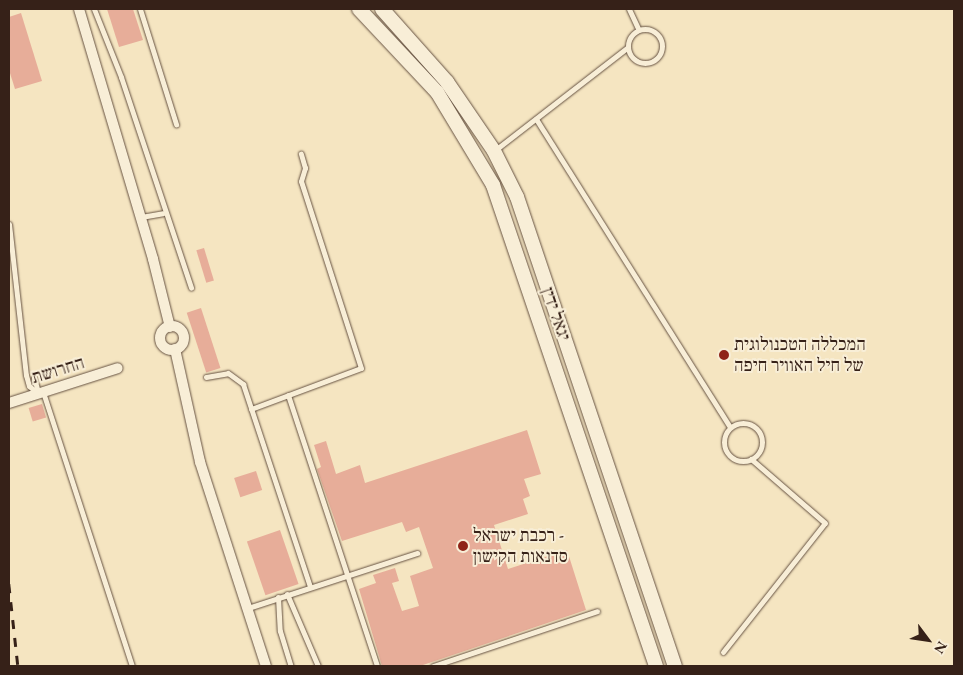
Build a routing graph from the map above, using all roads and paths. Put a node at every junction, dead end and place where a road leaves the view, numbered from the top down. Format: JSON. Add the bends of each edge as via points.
{"nodes":[{"id":1,"x":78,"y":9,"type":"edge"},
{"id":2,"x":94,"y":9,"type":"edge"},
{"id":3,"x":140,"y":9,"type":"edge"},
{"id":4,"x":359,"y":9,"type":"edge"},
{"id":5,"x":382,"y":9,"type":"edge"},
{"id":6,"x":629,"y":9,"type":"edge"},
{"id":7,"x":639,"y":30,"type":"junction"},
{"id":8,"x":627,"y":48,"type":"junction"},
{"id":9,"x":536,"y":119,"type":"junction"},
{"id":10,"x":176,"y":124,"type":"dead end"},
{"id":11,"x":494,"y":151,"type":"junction"},
{"id":12,"x":302,"y":154,"type":"dead end"},
{"id":13,"x":164,"y":213,"type":"junction"},
{"id":14,"x":141,"y":218,"type":"junction"},
{"id":15,"x":9,"y":224,"type":"edge"},
{"id":16,"x":191,"y":288,"type":"dead end"},
{"id":17,"x":170,"y":327,"type":"junction"},
{"id":18,"x":175,"y":349,"type":"junction"},
{"id":19,"x":118,"y":368,"type":"dead end"},
{"id":20,"x":206,"y":377,"type":"dead end"},
{"id":21,"x":34,"y":378,"type":"dead end"},
{"id":22,"x":41,"y":392,"type":"junction"},
{"id":23,"x":288,"y":395,"type":"junction"},
{"id":24,"x":9,"y":402,"type":"edge"},
{"id":25,"x":251,"y":409,"type":"junction"},
{"id":26,"x":730,"y":427,"type":"junction"},
{"id":27,"x":751,"y":459,"type":"junction"},
{"id":28,"x":417,"y":553,"type":"dead end"},
{"id":29,"x":348,"y":574,"type":"junction"},
{"id":30,"x":310,"y":587,"type":"junction"},
{"id":31,"x":287,"y":594,"type":"junction"},
{"id":32,"x":278,"y":597,"type":"junction"},
{"id":33,"x":247,"y":608,"type":"junction"},
{"id":34,"x":597,"y":611,"type":"dead end"},
{"id":35,"x":723,"y":652,"type":"dead end"},
{"id":36,"x":132,"y":666,"type":"edge"},
{"id":37,"x":266,"y":666,"type":"edge"},
{"id":38,"x":291,"y":666,"type":"edge"},
{"id":39,"x":318,"y":666,"type":"edge"},
{"id":40,"x":376,"y":666,"type":"edge"},
{"id":41,"x":433,"y":666,"type":"edge"},
{"id":42,"x":656,"y":666,"type":"edge"},
{"id":43,"x":675,"y":666,"type":"edge"}],
"edges":[{"from":1,"to":14,"type":"street"},
{"from":2,"to":13,"type":"lane","via":[[122,76]]},
{"from":3,"to":10,"type":"lane"},
{"from":4,"to":42,"type":"main road","name":"יגאל ידין","via":[[437,92],[493,186]]},
{"from":5,"to":11,"type":"main road","name":"יגאל ידין","via":[[447,82]]},
{"from":6,"to":7,"type":"lane"},
{"from":7,"to":8,"type":"lane","via":[[630,37]]},
{"from":7,"to":8,"type":"lane","via":[[650,30],[659,36],[660,53],[653,62],[642,64],[632,58]]},
{"from":8,"to":9,"type":"lane"},
{"from":9,"to":11,"type":"lane"},
{"from":9,"to":26,"type":"lane"},
{"from":11,"to":43,"type":"main road","name":"יגאל ידין","via":[[536,247]]},
{"from":12,"to":23,"type":"lane","via":[[305,168],[301,181],[361,368]]},
{"from":13,"to":14,"type":"lane"},
{"from":13,"to":16,"type":"lane"},
{"from":14,"to":17,"type":"street"},
{"from":15,"to":22,"type":"lane","via":[[26,375],[29,386]]},
{"from":17,"to":18,"type":"street","via":[[178,328],[184,335],[182,344]]},
{"from":17,"to":18,"type":"street","via":[[163,332],[161,341],[166,348]]},
{"from":18,"to":33,"type":"street","via":[[200,462]]},
{"from":19,"to":22,"type":"street","name":"החרושת"},
{"from":20,"to":25,"type":"lane","via":[[222,372],[238,376]]},
{"from":21,"to":22,"type":"lane"},
{"from":22,"to":24,"type":"street","name":"החרושת"},
{"from":22,"to":36,"type":"lane"},
{"from":23,"to":25,"type":"lane"},
{"from":23,"to":29,"type":"lane"},
{"from":25,"to":30,"type":"lane"},
{"from":26,"to":27,"type":"lane","via":[[724,437],[725,449],[733,458]]},
{"from":26,"to":27,"type":"lane","via":[[749,423],[759,431],[760,450]]},
{"from":27,"to":35,"type":"lane","via":[[825,523]]},
{"from":28,"to":29,"type":"lane"},
{"from":29,"to":30,"type":"lane"},
{"from":29,"to":40,"type":"lane"},
{"from":30,"to":31,"type":"lane"},
{"from":31,"to":32,"type":"lane"},
{"from":31,"to":39,"type":"lane"},
{"from":32,"to":33,"type":"lane"},
{"from":32,"to":38,"type":"lane","via":[[280,631]]},
{"from":33,"to":37,"type":"street"},
{"from":34,"to":41,"type":"lane"}]}
